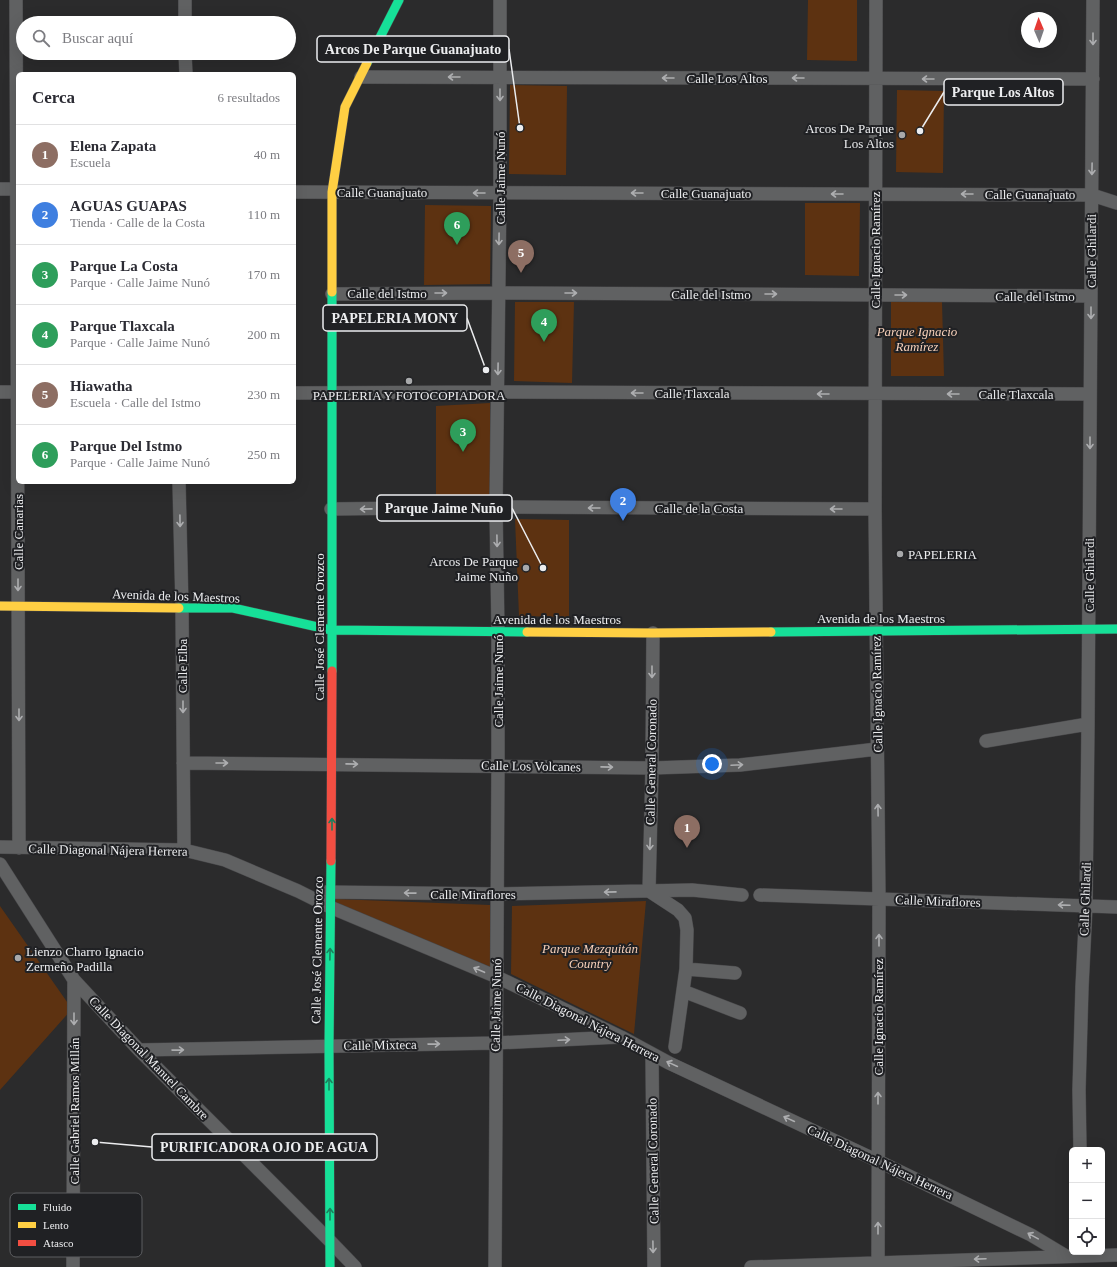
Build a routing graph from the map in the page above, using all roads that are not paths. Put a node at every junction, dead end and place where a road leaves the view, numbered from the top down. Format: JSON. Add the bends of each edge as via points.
{"nodes":[{"id":1,"x":16,"y":0,"type":"edge"},
{"id":2,"x":185,"y":0,"type":"edge"},
{"id":3,"x":399,"y":0,"type":"edge"},
{"id":4,"x":500,"y":0,"type":"edge"},
{"id":5,"x":876,"y":0,"type":"edge"},
{"id":6,"x":1093,"y":0,"type":"edge"},
{"id":7,"x":16,"y":16,"type":"edge"},
{"id":8,"x":185,"y":16,"type":"edge"},
{"id":9,"x":16,"y":60,"type":"edge"},
{"id":10,"x":185,"y":60,"type":"edge"},
{"id":11,"x":16,"y":72,"type":"edge"},
{"id":12,"x":186,"y":72,"type":"edge"},
{"id":13,"x":361,"y":77,"type":"junction"},
{"id":14,"x":500,"y":77,"type":"junction"},
{"id":15,"x":876,"y":78,"type":"junction"},
{"id":16,"x":1093,"y":79,"type":"junction"},
{"id":17,"x":0,"y":189,"type":"edge"},
{"id":18,"x":16,"y":189,"type":"edge"},
{"id":19,"x":296,"y":192,"type":"edge"},
{"id":20,"x":332,"y":192,"type":"junction"},
{"id":21,"x":500,"y":193,"type":"junction"},
{"id":22,"x":876,"y":194,"type":"junction"},
{"id":23,"x":1092,"y":195,"type":"junction"},
{"id":24,"x":1117,"y":203,"type":"edge"},
{"id":25,"x":499,"y":293,"type":"junction"},
{"id":26,"x":332,"y":294,"type":"junction"},
{"id":27,"x":875,"y":295,"type":"junction"},
{"id":28,"x":1091,"y":296,"type":"junction"},
{"id":29,"x":0,"y":392,"type":"edge"},
{"id":30,"x":16,"y":392,"type":"edge"},
{"id":31,"x":498,"y":392,"type":"junction"},
{"id":32,"x":296,"y":393,"type":"edge"},
{"id":33,"x":331,"y":393,"type":"junction"},
{"id":34,"x":875,"y":394,"type":"junction"},
{"id":35,"x":1090,"y":394,"type":"junction"},
{"id":36,"x":18,"y":484,"type":"edge"},
{"id":37,"x":179,"y":484,"type":"edge"},
{"id":38,"x":496,"y":507,"type":"junction"},
{"id":39,"x":331,"y":509,"type":"junction"},
{"id":40,"x":875,"y":509,"type":"junction"},
{"id":41,"x":0,"y":606,"type":"edge"},
{"id":42,"x":18,"y":606,"type":"junction"},
{"id":43,"x":182,"y":607,"type":"junction"},
{"id":44,"x":1088,"y":629,"type":"junction"},
{"id":45,"x":1117,"y":629,"type":"edge"},
{"id":46,"x":331,"y":630,"type":"junction"},
{"id":47,"x":876,"y":631,"type":"junction"},
{"id":48,"x":498,"y":632,"type":"junction"},
{"id":49,"x":653,"y":633,"type":"junction"},
{"id":50,"x":1088,"y":724,"type":"junction"},
{"id":51,"x":986,"y":742,"type":"dead end"},
{"id":52,"x":877,"y":749,"type":"junction"},
{"id":53,"x":183,"y":763,"type":"junction"},
{"id":54,"x":332,"y":764,"type":"junction"},
{"id":55,"x":498,"y":766,"type":"junction"},
{"id":56,"x":652,"y":768,"type":"junction"},
{"id":57,"x":0,"y":847,"type":"edge"},
{"id":58,"x":19,"y":848,"type":"junction"},
{"id":59,"x":184,"y":850,"type":"junction"},
{"id":60,"x":0,"y":864,"type":"edge"},
{"id":61,"x":298,"y":891,"type":"junction"},
{"id":62,"x":649,"y":891,"type":"junction"},
{"id":63,"x":331,"y":892,"type":"junction"},
{"id":64,"x":498,"y":894,"type":"junction"},
{"id":65,"x":742,"y":895,"type":"dead end"},
{"id":66,"x":760,"y":896,"type":"dead end"},
{"id":67,"x":879,"y":900,"type":"junction"},
{"id":68,"x":1086,"y":906,"type":"junction"},
{"id":69,"x":330,"y":907,"type":"junction"},
{"id":70,"x":1117,"y":907,"type":"edge"},
{"id":71,"x":686,"y":970,"type":"junction"},
{"id":72,"x":735,"y":973,"type":"dead end"},
{"id":73,"x":497,"y":977,"type":"junction"},
{"id":74,"x":74,"y":980,"type":"junction"},
{"id":75,"x":683,"y":991,"type":"junction"},
{"id":76,"x":740,"y":1013,"type":"dead end"},
{"id":77,"x":621,"y":1037,"type":"junction"},
{"id":78,"x":496,"y":1043,"type":"junction"},
{"id":79,"x":329,"y":1046,"type":"junction"},
{"id":80,"x":674,"y":1047,"type":"dead end"},
{"id":81,"x":139,"y":1050,"type":"junction"},
{"id":82,"x":652,"y":1054,"type":"junction"},
{"id":83,"x":1080,"y":1147,"type":"edge"},
{"id":84,"x":878,"y":1160,"type":"junction"},
{"id":85,"x":73,"y":1193,"type":"edge"},
{"id":86,"x":330,"y":1240,"type":"junction"},
{"id":87,"x":1117,"y":1255,"type":"edge"},
{"id":88,"x":1066,"y":1256,"type":"junction"},
{"id":89,"x":73,"y":1257,"type":"edge"},
{"id":90,"x":1081,"y":1258,"type":"edge"},
{"id":91,"x":878,"y":1265,"type":"edge"},
{"id":92,"x":73,"y":1267,"type":"edge"},
{"id":93,"x":330,"y":1267,"type":"edge"},
{"id":94,"x":354,"y":1267,"type":"edge"},
{"id":95,"x":495,"y":1267,"type":"edge"},
{"id":96,"x":654,"y":1267,"type":"edge"},
{"id":97,"x":751,"y":1267,"type":"edge"}],
"edges":[{"from":1,"to":7,"type":"street","name":"Calle Canarias"},
{"from":2,"to":8,"type":"street"},
{"from":3,"to":13,"type":"street","name":"Calle José Clemente Orozco"},
{"from":4,"to":14,"type":"street","name":"Calle Jaime Nunó"},
{"from":5,"to":15,"type":"street","name":"Calle Ignacio Ramírez"},
{"from":6,"to":16,"type":"street","name":"Calle Ghilardi","one_way":true},
{"from":9,"to":11,"type":"street","name":"Calle Canarias"},
{"from":10,"to":12,"type":"street"},
{"from":14,"to":13,"type":"street","name":"Calle Los Altos","one_way":true},
{"from":13,"to":20,"type":"street","name":"Calle José Clemente Orozco","via":[[345,107]]},
{"from":15,"to":14,"type":"street","name":"Calle Los Altos","one_way":true},
{"from":14,"to":21,"type":"street","name":"Calle Jaime Nunó","one_way":true},
{"from":16,"to":15,"type":"street","name":"Calle Los Altos","one_way":true},
{"from":15,"to":22,"type":"street","name":"Calle Ignacio Ramírez"},
{"from":16,"to":23,"type":"street","name":"Calle Ghilardi","one_way":true},
{"from":17,"to":18,"type":"street"},
{"from":19,"to":20,"type":"street","name":"Calle Guanajuato"},
{"from":21,"to":20,"type":"street","name":"Calle Guanajuato","one_way":true},
{"from":20,"to":26,"type":"street","name":"Calle José Clemente Orozco"},
{"from":22,"to":21,"type":"street","name":"Calle Guanajuato","one_way":true},
{"from":21,"to":25,"type":"street","name":"Calle Jaime Nunó","one_way":true},
{"from":23,"to":22,"type":"street","name":"Calle Guanajuato","one_way":true},
{"from":22,"to":27,"type":"street","name":"Calle Ignacio Ramírez"},
{"from":23,"to":24,"type":"street","name":"Calle Guanajuato"},
{"from":23,"to":28,"type":"street","name":"Calle Ghilardi"},
{"from":26,"to":25,"type":"street","name":"Calle del Istmo","one_way":true},
{"from":25,"to":27,"type":"street","name":"Calle del Istmo","one_way":true},
{"from":25,"to":31,"type":"street","name":"Calle Jaime Nunó","one_way":true},
{"from":26,"to":33,"type":"street","name":"Calle José Clemente Orozco"},
{"from":27,"to":28,"type":"street","name":"Calle del Istmo","one_way":true},
{"from":27,"to":34,"type":"street","name":"Calle Ignacio Ramírez"},
{"from":28,"to":35,"type":"street","name":"Calle Ghilardi","one_way":true},
{"from":29,"to":30,"type":"street"},
{"from":31,"to":33,"type":"street","name":"Calle Tlaxcala"},
{"from":34,"to":31,"type":"street","name":"Calle Tlaxcala","one_way":true},
{"from":31,"to":38,"type":"street","name":"Calle Jaime Nunó"},
{"from":32,"to":33,"type":"street","name":"Calle Tlaxcala"},
{"from":33,"to":39,"type":"street","name":"Calle José Clemente Orozco"},
{"from":35,"to":34,"type":"street","name":"Calle Tlaxcala","one_way":true},
{"from":34,"to":40,"type":"street","name":"Calle Ignacio Ramírez"},
{"from":35,"to":44,"type":"street","name":"Calle Ghilardi","one_way":true},
{"from":36,"to":42,"type":"street","name":"Calle Canarias","one_way":true},
{"from":37,"to":43,"type":"street","name":"Calle Elba","one_way":true},
{"from":38,"to":39,"type":"street","name":"Calle de la Costa","one_way":true},
{"from":40,"to":38,"type":"street","name":"Calle de la Costa","one_way":true},
{"from":38,"to":48,"type":"street","name":"Calle Jaime Nunó","one_way":true},
{"from":39,"to":46,"type":"street","name":"Calle José Clemente Orozco"},
{"from":40,"to":47,"type":"street","name":"Calle Ignacio Ramírez"},
{"from":41,"to":42,"type":"street","name":"Avenida de los Maestros"},
{"from":42,"to":43,"type":"street","name":"Avenida de los Maestros"},
{"from":42,"to":58,"type":"street","name":"Calle Canarias","one_way":true},
{"from":43,"to":46,"type":"street","name":"Avenida de los Maestros","via":[[233,608]]},
{"from":43,"to":53,"type":"street","name":"Calle Elba","one_way":true},
{"from":44,"to":45,"type":"street","name":"Avenida de los Maestros"},
{"from":44,"to":47,"type":"street","name":"Avenida de los Maestros"},
{"from":44,"to":50,"type":"street","name":"Calle Ghilardi"},
{"from":46,"to":48,"type":"street","name":"Avenida de los Maestros"},
{"from":46,"to":54,"type":"street","name":"Calle José Clemente Orozco"},
{"from":47,"to":49,"type":"street","name":"Avenida de los Maestros"},
{"from":47,"to":52,"type":"street","name":"Calle Ignacio Ramírez"},
{"from":48,"to":49,"type":"street","name":"Avenida de los Maestros"},
{"from":48,"to":55,"type":"street","name":"Calle Jaime Nunó"},
{"from":49,"to":56,"type":"street","name":"Calle General Coronado","one_way":true},
{"from":50,"to":51,"type":"street"},
{"from":50,"to":68,"type":"street","name":"Calle Ghilardi"},
{"from":56,"to":52,"type":"street","name":"Calle Los Volcanes","one_way":true,"via":[[740,765]]},
{"from":67,"to":52,"type":"street","name":"Calle Ignacio Ramírez","one_way":true},
{"from":53,"to":54,"type":"street","name":"Calle Los Volcanes","one_way":true},
{"from":53,"to":59,"type":"street","name":"Calle Elba"},
{"from":54,"to":55,"type":"street","name":"Calle Los Volcanes","one_way":true},
{"from":63,"to":54,"type":"street","name":"Calle José Clemente Orozco","one_way":true},
{"from":55,"to":56,"type":"street","name":"Calle Los Volcanes","one_way":true},
{"from":55,"to":64,"type":"street","name":"Calle Jaime Nunó"},
{"from":56,"to":62,"type":"street","name":"Calle General Coronado","one_way":true},
{"from":57,"to":58,"type":"street","name":"Calle Diagonal Nájera Herrera"},
{"from":58,"to":59,"type":"street","name":"Calle Diagonal Nájera Herrera"},
{"from":59,"to":61,"type":"street","name":"Calle Diagonal Nájera Herrera","via":[[225,860]]},
{"from":60,"to":74,"type":"street","name":"Calle Diagonal Manuel Cambre"},
{"from":61,"to":63,"type":"street","name":"Calle Miraflores"},
{"from":61,"to":69,"type":"street","name":"Calle Diagonal Nájera Herrera"},
{"from":62,"to":64,"type":"street","name":"Calle Miraflores","one_way":true},
{"from":62,"to":65,"type":"street","name":"Calle Miraflores","via":[[692,890]]},
{"from":62,"to":71,"type":"street","via":[[678,910],[685,918],[688,930]]},
{"from":64,"to":63,"type":"street","name":"Calle Miraflores","one_way":true},
{"from":63,"to":69,"type":"street","name":"Calle José Clemente Orozco"},
{"from":64,"to":73,"type":"street","name":"Calle Jaime Nunó"},
{"from":66,"to":67,"type":"street","name":"Calle Miraflores"},
{"from":68,"to":67,"type":"street","name":"Calle Miraflores","one_way":true},
{"from":84,"to":67,"type":"street","name":"Calle Ignacio Ramírez","one_way":true},
{"from":68,"to":70,"type":"street","name":"Calle Miraflores"},
{"from":68,"to":83,"type":"street","name":"Calle Ghilardi","via":[[1079,1082]]},
{"from":73,"to":69,"type":"street","name":"Calle Diagonal Nájera Herrera","one_way":true},
{"from":79,"to":69,"type":"street","name":"Calle José Clemente Orozco","one_way":true},
{"from":71,"to":72,"type":"street"},
{"from":71,"to":75,"type":"street"},
{"from":73,"to":77,"type":"street","name":"Calle Diagonal Nájera Herrera"},
{"from":73,"to":78,"type":"street","name":"Calle Jaime Nunó"},
{"from":74,"to":81,"type":"street","name":"Calle Diagonal Manuel Cambre"},
{"from":74,"to":85,"type":"street","name":"Calle Gabriel Ramos Millán","one_way":true},
{"from":75,"to":76,"type":"street"},
{"from":75,"to":80,"type":"street"},
{"from":78,"to":77,"type":"street","name":"Calle Mixteca","one_way":true},
{"from":77,"to":82,"type":"street","name":"Calle Diagonal Nájera Herrera"},
{"from":79,"to":78,"type":"street","name":"Calle Mixteca","one_way":true},
{"from":78,"to":95,"type":"street","name":"Calle Jaime Nunó"},
{"from":81,"to":79,"type":"street","name":"Calle Mixteca","one_way":true},
{"from":86,"to":79,"type":"street","name":"Calle José Clemente Orozco","one_way":true},
{"from":81,"to":86,"type":"street","name":"Calle Diagonal Manuel Cambre"},
{"from":84,"to":82,"type":"street","name":"Calle Diagonal Nájera Herrera","one_way":true},
{"from":82,"to":96,"type":"street","name":"Calle General Coronado","one_way":true},
{"from":88,"to":84,"type":"street","name":"Calle Diagonal Nájera Herrera","one_way":true,"via":[[1031,1235]]},
{"from":91,"to":84,"type":"street","name":"Calle Ignacio Ramírez","one_way":true},
{"from":86,"to":93,"type":"street","name":"Calle José Clemente Orozco"},
{"from":86,"to":94,"type":"street","name":"Calle Diagonal Manuel Cambre"},
{"from":87,"to":90,"type":"street"},
{"from":88,"to":90,"type":"street"},
{"from":88,"to":91,"type":"street","one_way":true},
{"from":89,"to":92,"type":"street","name":"Calle Gabriel Ramos Millán","one_way":true},
{"from":91,"to":97,"type":"street"}]}
